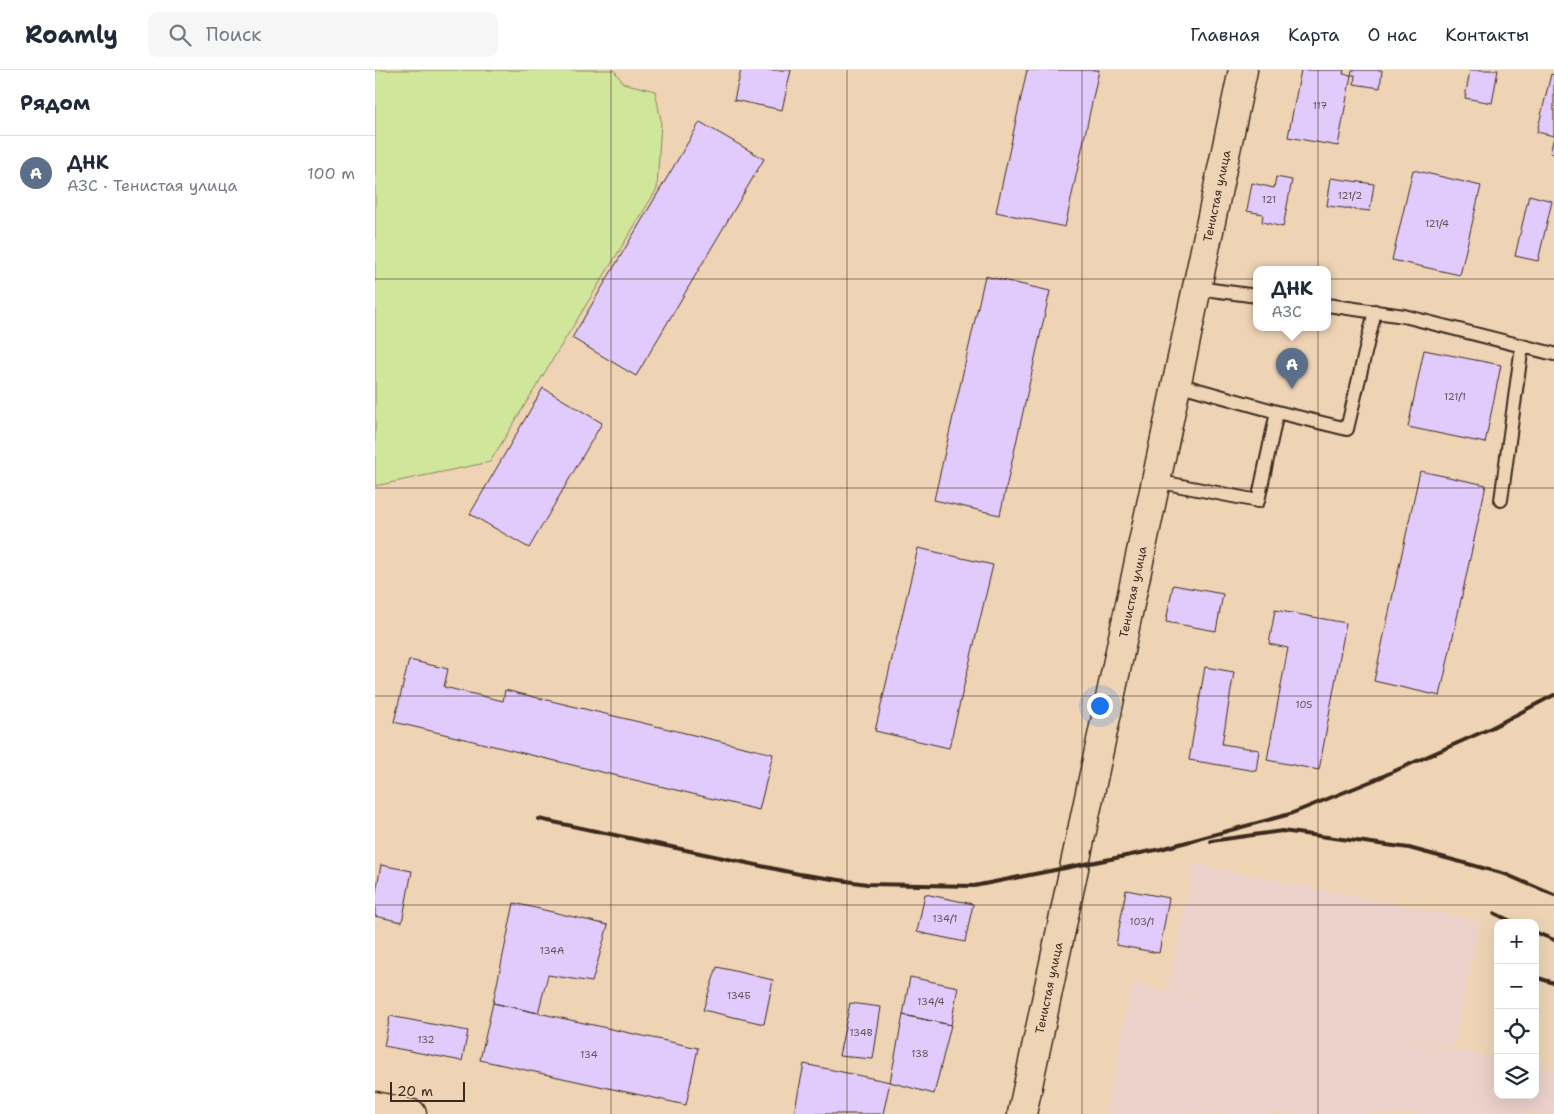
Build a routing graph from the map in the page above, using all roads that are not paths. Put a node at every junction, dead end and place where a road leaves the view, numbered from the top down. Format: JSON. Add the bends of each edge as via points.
{"nodes":[{"id":1,"x":1243,"y":70,"type":"edge"},
{"id":2,"x":1197,"y":288,"type":"junction"},
{"id":3,"x":1253,"y":295,"type":"edge"},
{"id":4,"x":1331,"y":306,"type":"edge"},
{"id":5,"x":1375,"y":311,"type":"junction"},
{"id":6,"x":1522,"y":346,"type":"junction"},
{"id":7,"x":1554,"y":354,"type":"edge"},
{"id":8,"x":1177,"y":384,"type":"junction"},
{"id":9,"x":1277,"y":412,"type":"junction"},
{"id":10,"x":1156,"y":481,"type":"junction"},
{"id":11,"x":1501,"y":500,"type":"dead end"},
{"id":12,"x":375,"y":1106,"type":"edge"},
{"id":13,"x":411,"y":1114,"type":"edge"},
{"id":14,"x":1022,"y":1114,"type":"edge"}],
"edges":[{"from":1,"to":2,"type":"main road","name":"Тенистая улица"},
{"from":2,"to":3,"type":"lane"},
{"from":2,"to":8,"type":"main road","name":"Тенистая улица"},
{"from":4,"to":5,"type":"lane"},
{"from":5,"to":6,"type":"lane"},
{"from":5,"to":9,"type":"lane","via":[[1347,428]]},
{"from":6,"to":7,"type":"lane"},
{"from":6,"to":11,"type":"lane"},
{"from":8,"to":9,"type":"lane"},
{"from":8,"to":10,"type":"main road","name":"Тенистая улица"},
{"from":9,"to":10,"type":"lane","via":[[1258,501]]},
{"from":10,"to":14,"type":"main road","name":"Тенистая улица"},
{"from":12,"to":13,"type":"main road"}]}
